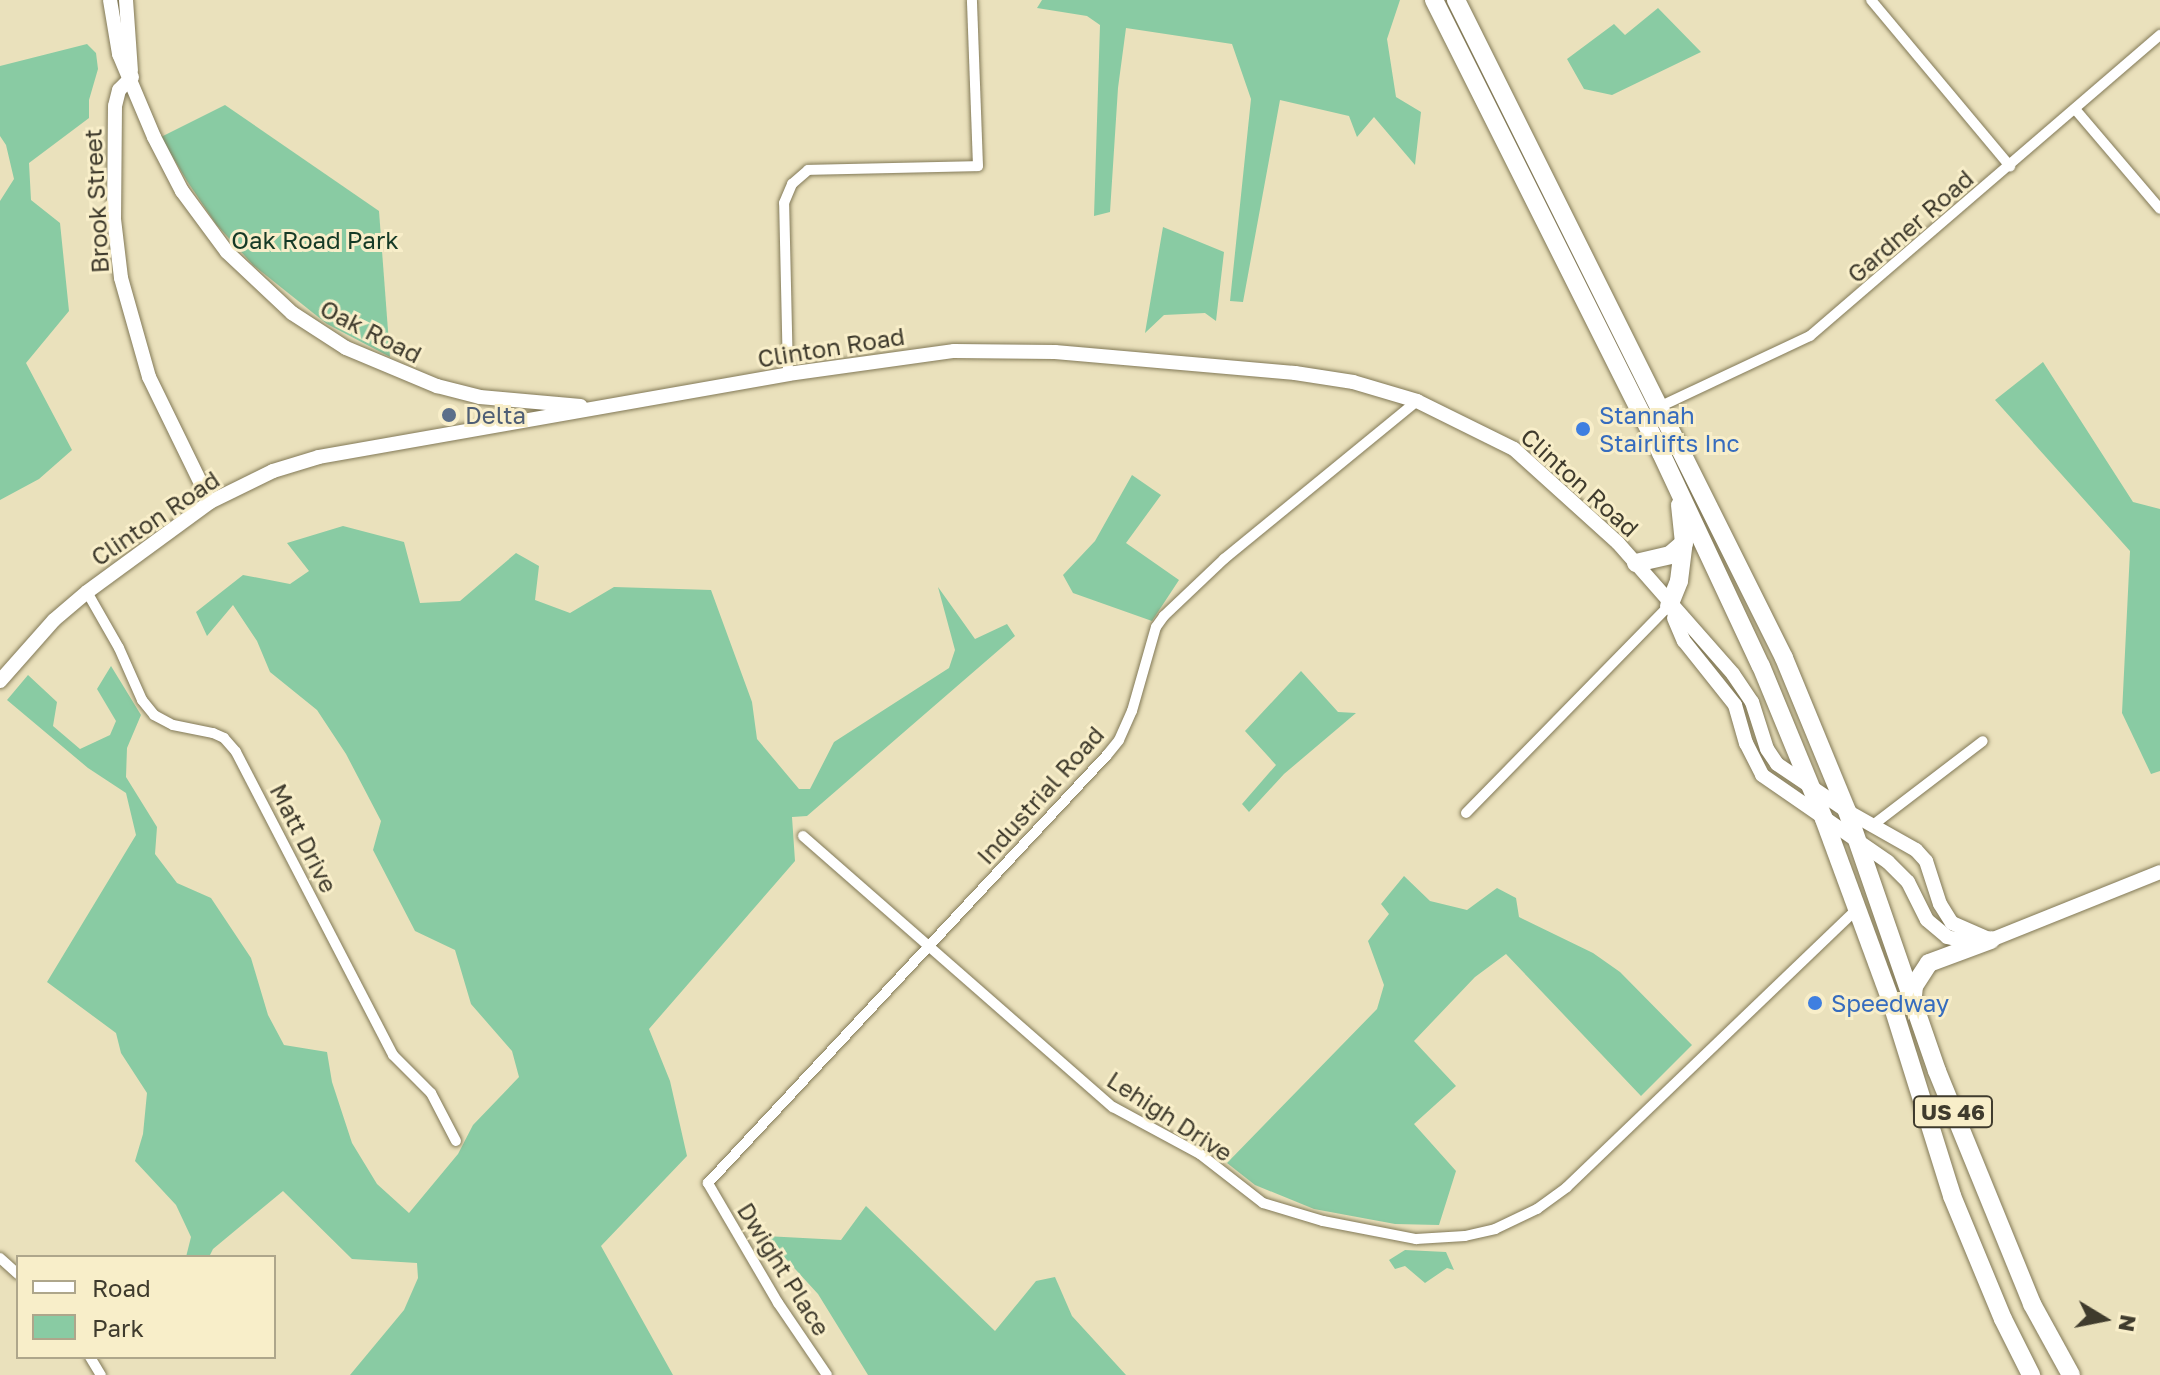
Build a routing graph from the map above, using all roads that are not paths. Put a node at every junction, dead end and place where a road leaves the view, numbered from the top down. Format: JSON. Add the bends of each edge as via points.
{"nodes":[{"id":1,"x":110,"y":0,"type":"edge"},
{"id":2,"x":126,"y":0,"type":"edge"},
{"id":3,"x":972,"y":0,"type":"edge"},
{"id":4,"x":1434,"y":0,"type":"edge"},
{"id":5,"x":1456,"y":0,"type":"edge"},
{"id":6,"x":1871,"y":0,"type":"edge"},
{"id":7,"x":2160,"y":35,"type":"edge"},
{"id":8,"x":132,"y":77,"type":"junction"},
{"id":9,"x":2075,"y":109,"type":"junction"},
{"id":10,"x":2010,"y":166,"type":"junction"},
{"id":11,"x":2160,"y":209,"type":"edge"},
{"id":12,"x":788,"y":374,"type":"junction"},
{"id":13,"x":480,"y":397,"type":"junction"},
{"id":14,"x":1417,"y":401,"type":"junction"},
{"id":15,"x":1659,"y":407,"type":"junction"},
{"id":16,"x":593,"y":409,"type":"junction"},
{"id":17,"x":498,"y":426,"type":"junction"},
{"id":18,"x":1661,"y":453,"type":"junction"},
{"id":19,"x":210,"y":502,"type":"junction"},
{"id":20,"x":1684,"y":543,"type":"junction"},
{"id":21,"x":1636,"y":563,"type":"junction"},
{"id":22,"x":87,"y":592,"type":"junction"},
{"id":23,"x":1669,"y":606,"type":"junction"},
{"id":24,"x":0,"y":681,"type":"edge"},
{"id":25,"x":1983,"y":741,"type":"dead end"},
{"id":26,"x":1810,"y":786,"type":"junction"},
{"id":27,"x":1847,"y":811,"type":"junction"},
{"id":28,"x":1466,"y":813,"type":"dead end"},
{"id":29,"x":1824,"y":819,"type":"junction"},
{"id":30,"x":1873,"y":825,"type":"junction"},
{"id":31,"x":803,"y":836,"type":"dead end"},
{"id":32,"x":1856,"y":840,"type":"junction"},
{"id":33,"x":2160,"y":872,"type":"edge"},
{"id":34,"x":1857,"y":909,"type":"junction"},
{"id":35,"x":1991,"y":940,"type":"junction"},
{"id":36,"x":929,"y":946,"type":"junction"},
{"id":37,"x":1912,"y":1007,"type":"junction"},
{"id":38,"x":456,"y":1141,"type":"dead end"},
{"id":39,"x":708,"y":1183,"type":"joint"},
{"id":40,"x":0,"y":1258,"type":"edge"},
{"id":41,"x":16,"y":1272,"type":"edge"},
{"id":42,"x":827,"y":1375,"type":"edge"},
{"id":43,"x":2031,"y":1375,"type":"edge"},
{"id":44,"x":2071,"y":1375,"type":"edge"}],
"edges":[{"from":1,"to":8,"type":"street","name":"Oak Road","via":[[119,54]]},
{"from":2,"to":8,"type":"street","name":"Oak Road"},
{"from":3,"to":12,"type":"street","via":[[978,166],[808,170],[792,184],[784,203]]},
{"from":4,"to":18,"type":"highway","number":"US 46"},
{"from":5,"to":15,"type":"highway","number":"US 46"},
{"from":6,"to":10,"type":"street"},
{"from":7,"to":9,"type":"street","name":"Gardner Road"},
{"from":8,"to":13,"type":"street","name":"Oak Road","via":[[182,191],[257,282],[292,313],[346,348],[411,377]]},
{"from":8,"to":19,"type":"street","name":"Brook Street","via":[[119,90],[115,106],[114,219],[121,278],[149,377]]},
{"from":9,"to":10,"type":"street","name":"Gardner Road"},
{"from":9,"to":11,"type":"street"},
{"from":10,"to":15,"type":"street","name":"Gardner Road","via":[[1810,336]]},
{"from":12,"to":14,"type":"street","name":"Clinton Road","via":[[954,351],[1019,350],[1295,373],[1353,382]]},
{"from":12,"to":16,"type":"street","name":"Clinton Road"},
{"from":13,"to":16,"type":"street","name":"Oak Road"},
{"from":13,"to":17,"type":"street","via":[[494,405]]},
{"from":14,"to":21,"type":"street","name":"Clinton Road","via":[[1514,449]]},
{"from":14,"to":36,"type":"street","name":"Industrial Road","via":[[1224,559],[1164,616],[1119,740]]},
{"from":15,"to":27,"type":"highway","number":"US 46","via":[[1784,658]]},
{"from":16,"to":17,"type":"street","name":"Clinton Road"},
{"from":17,"to":19,"type":"street","name":"Clinton Road","via":[[294,463]]},
{"from":18,"to":20,"type":"highway","via":[[1681,508]]},
{"from":18,"to":26,"type":"highway","number":"US 46","via":[[1761,666]]},
{"from":19,"to":22,"type":"street","name":"Clinton Road"},
{"from":20,"to":21,"type":"highway","via":[[1670,555]]},
{"from":20,"to":23,"type":"highway"},
{"from":21,"to":23,"type":"street","name":"Clinton Road"},
{"from":22,"to":24,"type":"street","name":"Clinton Road","via":[[54,620]]},
{"from":22,"to":38,"type":"street","name":"Matt Drive","via":[[154,715],[173,725],[213,733],[236,752],[393,1055],[431,1093]]},
{"from":23,"to":26,"type":"street","via":[[1744,688],[1777,764]]},
{"from":23,"to":28,"type":"street"},
{"from":23,"to":29,"type":"street","via":[[1684,641],[1735,705],[1762,775]]},
{"from":25,"to":30,"type":"street"},
{"from":26,"to":27,"type":"street"},
{"from":26,"to":29,"type":"highway","number":"US 46"},
{"from":27,"to":30,"type":"street"},
{"from":27,"to":32,"type":"highway","number":"US 46"},
{"from":29,"to":32,"type":"street"},
{"from":29,"to":34,"type":"highway","number":"US 46"},
{"from":30,"to":35,"type":"street","via":[[1926,861],[1952,923]]},
{"from":31,"to":36,"type":"street","name":"Lehigh Drive"},
{"from":32,"to":35,"type":"street","via":[[1899,872],[1936,929],[1965,941]]},
{"from":32,"to":37,"type":"highway","number":"US 46"},
{"from":33,"to":35,"type":"street"},
{"from":34,"to":36,"type":"street","name":"Lehigh Drive","via":[[1567,1187],[1495,1229],[1416,1239],[1263,1203],[1200,1154],[1113,1107]]},
{"from":34,"to":43,"type":"highway","number":"US 46","via":[[1952,1196]]},
{"from":35,"to":37,"type":"highway","via":[[1929,963],[1914,986]]},
{"from":36,"to":39,"type":"street","name":"Industrial Road"},
{"from":37,"to":44,"type":"highway","number":"US 46","via":[[2032,1304]]},
{"from":39,"to":42,"type":"street","name":"Dwight Place"},
{"from":40,"to":41,"type":"street"}]}
